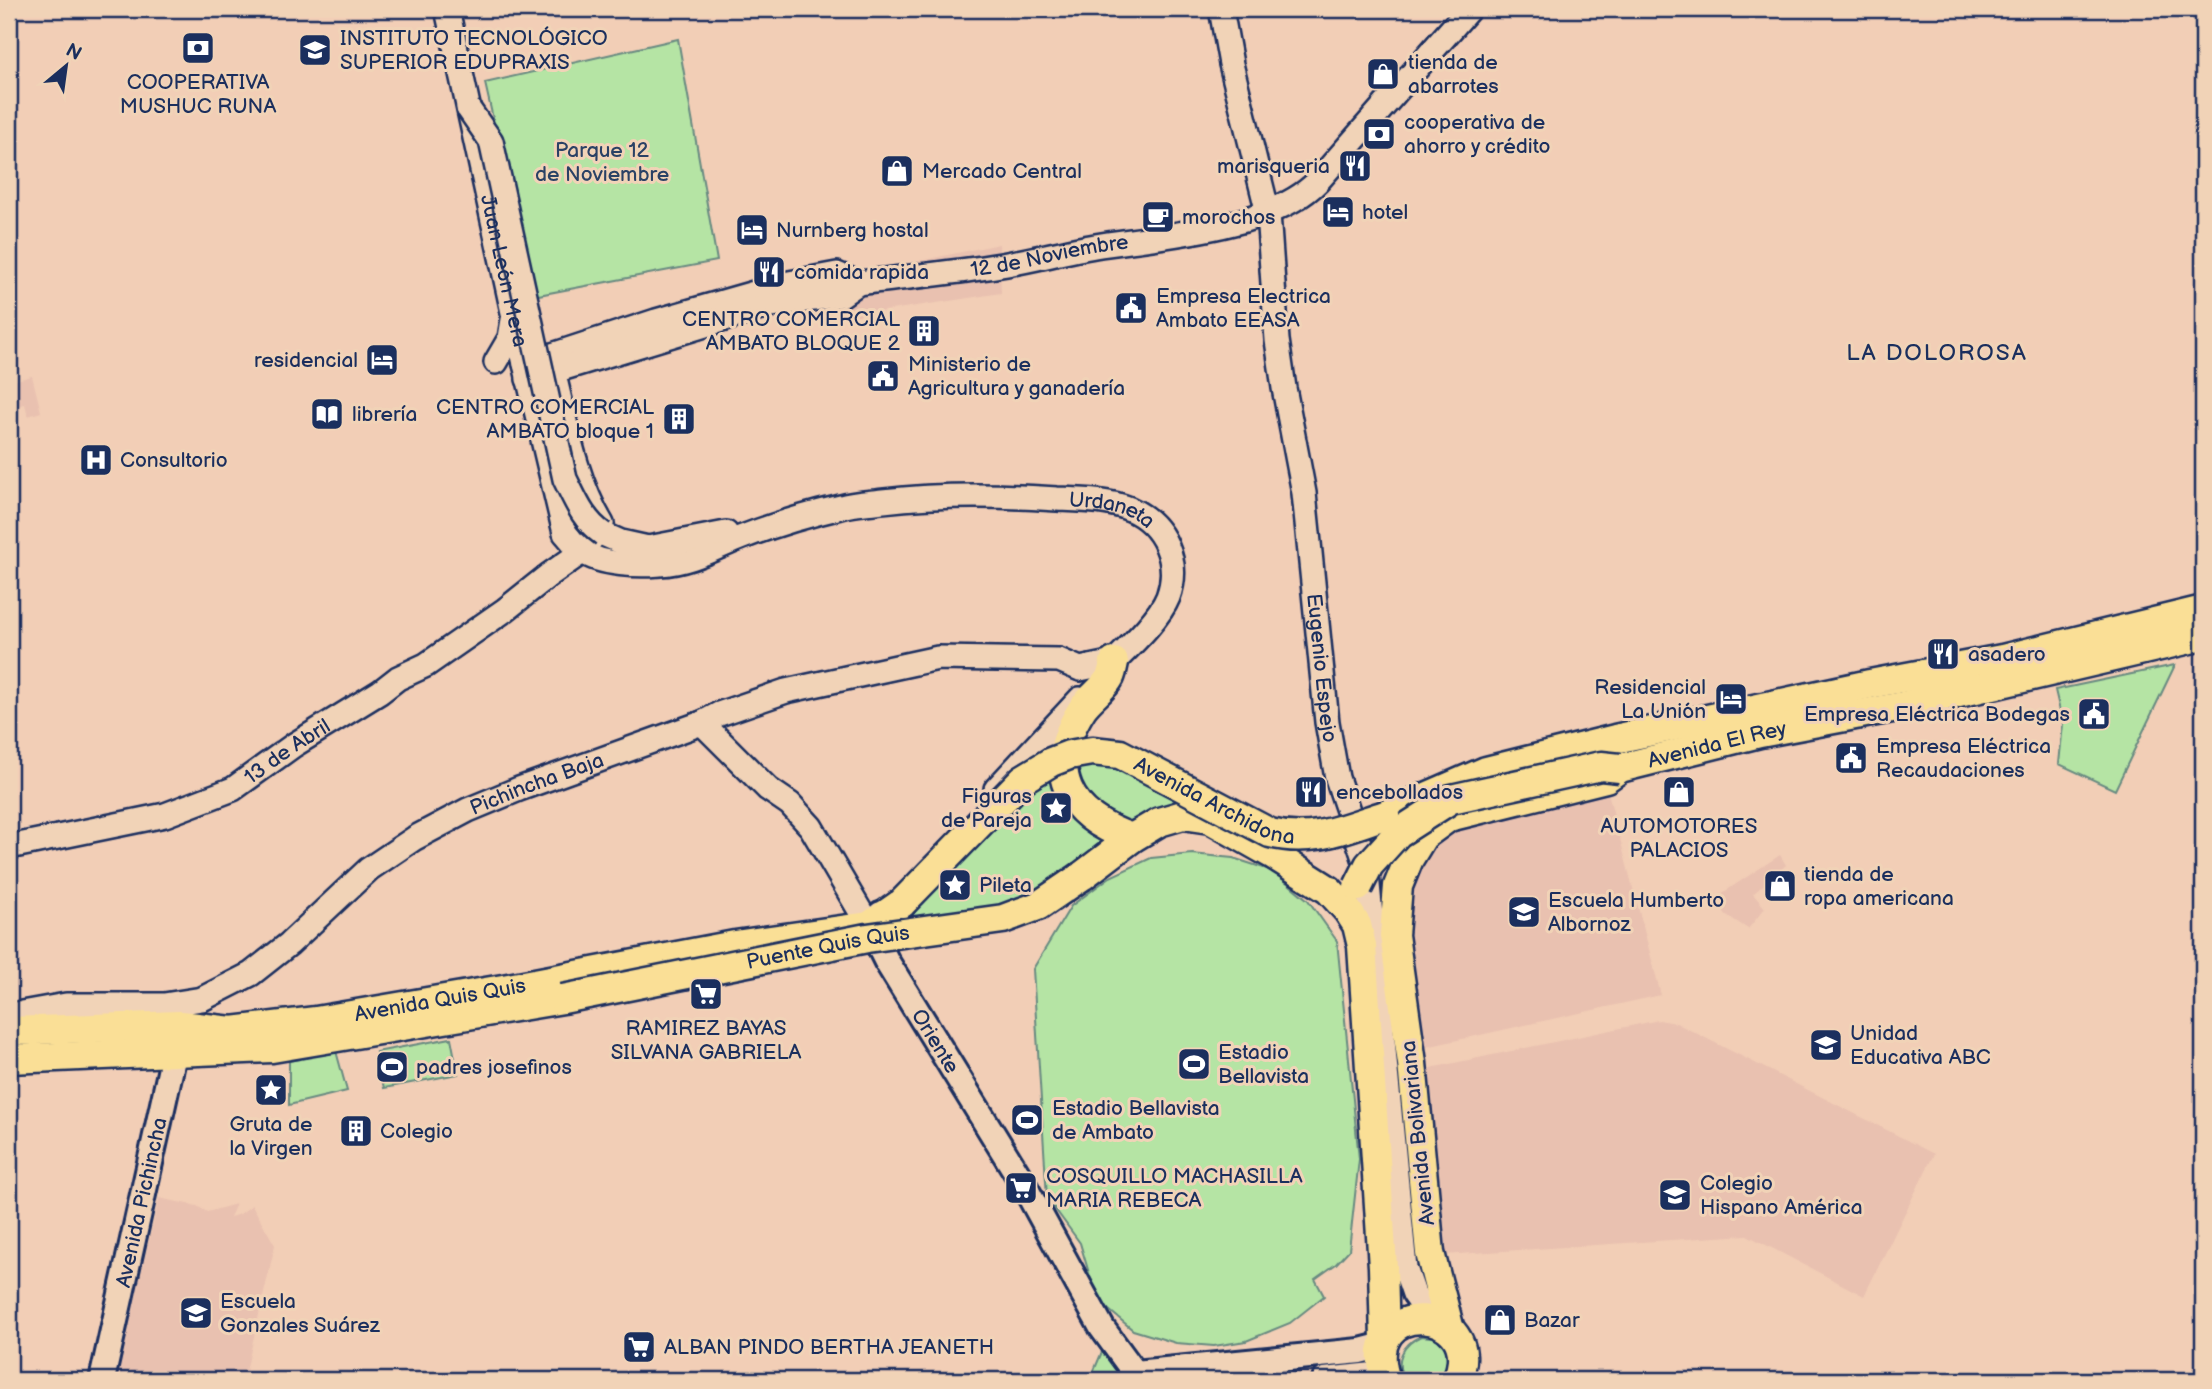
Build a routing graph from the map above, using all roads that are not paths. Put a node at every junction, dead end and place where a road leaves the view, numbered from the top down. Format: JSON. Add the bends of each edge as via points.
{"nodes":[{"id":1,"x":447,"y":9,"type":"edge"},
{"id":2,"x":1222,"y":9,"type":"edge"},
{"id":3,"x":1469,"y":9,"type":"edge"},
{"id":4,"x":468,"y":108,"type":"junction"},
{"id":5,"x":1268,"y":213,"type":"junction"},
{"id":6,"x":858,"y":283,"type":"junction"},
{"id":7,"x":514,"y":317,"type":"junction"},
{"id":8,"x":496,"y":362,"type":"dead end"},
{"id":9,"x":526,"y":371,"type":"junction"},
{"id":10,"x":553,"y":371,"type":"junction"},
{"id":11,"x":599,"y":521,"type":"junction"},
{"id":12,"x":778,"y":524,"type":"junction"},
{"id":13,"x":565,"y":533,"type":"junction"},
{"id":14,"x":582,"y":552,"type":"junction"},
{"id":15,"x":533,"y":588,"type":"junction"},
{"id":16,"x":2203,"y":610,"type":"edge"},
{"id":17,"x":2203,"y":636,"type":"edge"},
{"id":18,"x":1114,"y":662,"type":"junction"},
{"id":19,"x":702,"y":723,"type":"junction"},
{"id":20,"x":1615,"y":739,"type":"joint"},
{"id":21,"x":1620,"y":768,"type":"junction"},
{"id":22,"x":1132,"y":838,"type":"junction"},
{"id":23,"x":9,"y":847,"type":"edge"},
{"id":24,"x":1353,"y":899,"type":"junction"},
{"id":25,"x":869,"y":926,"type":"junction"},
{"id":26,"x":1394,"y":935,"type":"joint"},
{"id":27,"x":563,"y":999,"type":"joint"},
{"id":28,"x":9,"y":1019,"type":"edge"},
{"id":29,"x":180,"y":1025,"type":"junction"},
{"id":30,"x":9,"y":1031,"type":"edge"},
{"id":31,"x":175,"y":1054,"type":"junction"},
{"id":32,"x":9,"y":1059,"type":"edge"},
{"id":33,"x":1442,"y":1325,"type":"junction"},
{"id":34,"x":1384,"y":1342,"type":"junction"},
{"id":35,"x":1138,"y":1377,"type":"edge"},
{"id":36,"x":102,"y":1380,"type":"edge"},
{"id":37,"x":1325,"y":1380,"type":"edge"},
{"id":38,"x":1385,"y":1380,"type":"edge"},
{"id":39,"x":1457,"y":1380,"type":"edge"}],
"edges":[{"from":1,"to":4,"type":"street","name":"Juan León Mera"},
{"from":2,"to":5,"type":"street","name":"Eugenio Espejo"},
{"from":3,"to":5,"type":"street","name":"12 de Noviembre","via":[[1305,195]]},
{"from":4,"to":7,"type":"street","name":"Juan León Mera"},
{"from":4,"to":11,"type":"street","bridge":true,"via":[[491,141],[565,479],[591,526]]},
{"from":5,"to":6,"type":"street","name":"12 de Noviembre","via":[[1000,265]]},
{"from":5,"to":33,"type":"street","name":"Eugenio Espejo","via":[[1277,340],[1304,493],[1327,722],[1337,778],[1366,864],[1371,900],[1405,1268],[1414,1294]]},
{"from":6,"to":9,"type":"street","name":"12 de Noviembre","via":[[838,274],[789,283],[547,355]]},
{"from":6,"to":10,"type":"street","name":"12 de Noviembre","via":[[841,295],[771,306]]},
{"from":7,"to":8,"type":"street","via":[[510,338]]},
{"from":7,"to":9,"type":"street","name":"Juan León Mera"},
{"from":9,"to":10,"type":"street","name":"12 de Noviembre"},
{"from":9,"to":13,"type":"street","name":"Juan León Mera"},
{"from":10,"to":11,"type":"street","via":[[579,473]]},
{"from":11,"to":12,"type":"street","via":[[621,542],[648,548]]},
{"from":11,"to":13,"type":"street","name":"13 de Abril"},
{"from":11,"to":14,"type":"street","name":"13 de Abril"},
{"from":12,"to":14,"type":"street","name":"Urdaneta","via":[[664,564],[631,565]]},
{"from":12,"to":18,"type":"street","name":"Urdaneta","via":[[843,506],[916,497],[999,495],[1124,507],[1150,521],[1160,533],[1170,553],[1172,582],[1165,602]]},
{"from":13,"to":14,"type":"street"},
{"from":13,"to":15,"type":"street","name":"13 de Abril"},
{"from":14,"to":15,"type":"street","name":"13 de Abril"},
{"from":15,"to":23,"type":"street","name":"13 de Abril","via":[[426,665],[398,678],[233,789],[165,815]]},
{"from":16,"to":20,"type":"main road","name":"Avenida El Rey","via":[[2002,659]]},
{"from":17,"to":21,"type":"main road","name":"Avenida El Rey"},
{"from":18,"to":19,"type":"street","name":"Pichincha Baja","via":[[1080,669],[1059,660],[938,658],[786,691]]},
{"from":18,"to":22,"type":"main road","via":[[1110,679],[1072,726],[1063,754],[1064,773],[1067,787],[1084,812]]},
{"from":18,"to":25,"type":"street","name":"Urdaneta"},
{"from":19,"to":25,"type":"street","name":"Oriente","via":[[811,827]]},
{"from":19,"to":28,"type":"street","name":"Pichincha Baja","via":[[519,789],[415,838],[369,869],[251,974],[202,999],[164,1005],[66,1005]]},
{"from":20,"to":25,"type":"main road","name":"Avenida Archidona","bridge":true,"via":[[1486,771],[1385,815],[1324,835],[1289,838],[1270,833],[1120,754],[1092,751],[1069,755],[1023,779],[902,903]]},
{"from":21,"to":24,"type":"main road","bridge":true,"via":[[1601,766],[1451,799],[1398,833],[1369,865]]},
{"from":21,"to":26,"type":"main road","name":"Avenida El Rey","via":[[1606,778],[1449,817],[1423,836],[1398,887]]},
{"from":22,"to":24,"type":"main road","name":"Puente Quis Quis","via":[[1183,815],[1210,819],[1329,890]]},
{"from":22,"to":27,"type":"main road","name":"Puente Quis Quis","bridge":true,"via":[[1038,906],[1003,919],[867,938]]},
{"from":24,"to":34,"type":"main road","name":"Avenida Bolivariana","via":[[1362,946]]},
{"from":25,"to":29,"type":"main road","name":"Avenida Quis Quis","via":[[735,945],[316,1021],[232,1031]]},
{"from":25,"to":35,"type":"main road","name":"Oriente","via":[[1014,1169],[1102,1328]]},
{"from":26,"to":33,"type":"main road","name":"Avenida Bolivariana"},
{"from":27,"to":31,"type":"main road","name":"Avenida Quis Quis","via":[[272,1048]]},
{"from":29,"to":30,"type":"main road","name":"Avenida Quis Quis"},
{"from":29,"to":31,"type":"main road","name":"Avenida Pichincha"},
{"from":31,"to":32,"type":"main road","name":"Avenida Quis Quis"},
{"from":31,"to":36,"type":"main road","name":"Avenida Pichincha"},
{"from":33,"to":34,"type":"main road","via":[[1411,1319]]},
{"from":33,"to":39,"type":"main road","name":"Avenida Bolivariana","via":[[1458,1342],[1462,1355]]},
{"from":34,"to":35,"type":"main road","via":[[1360,1351]]},
{"from":34,"to":38,"type":"main road","name":"Avenida Bolivariana","via":[[1380,1363]]},
{"from":37,"to":38,"type":"main road","via":[[1373,1375]]}]}
